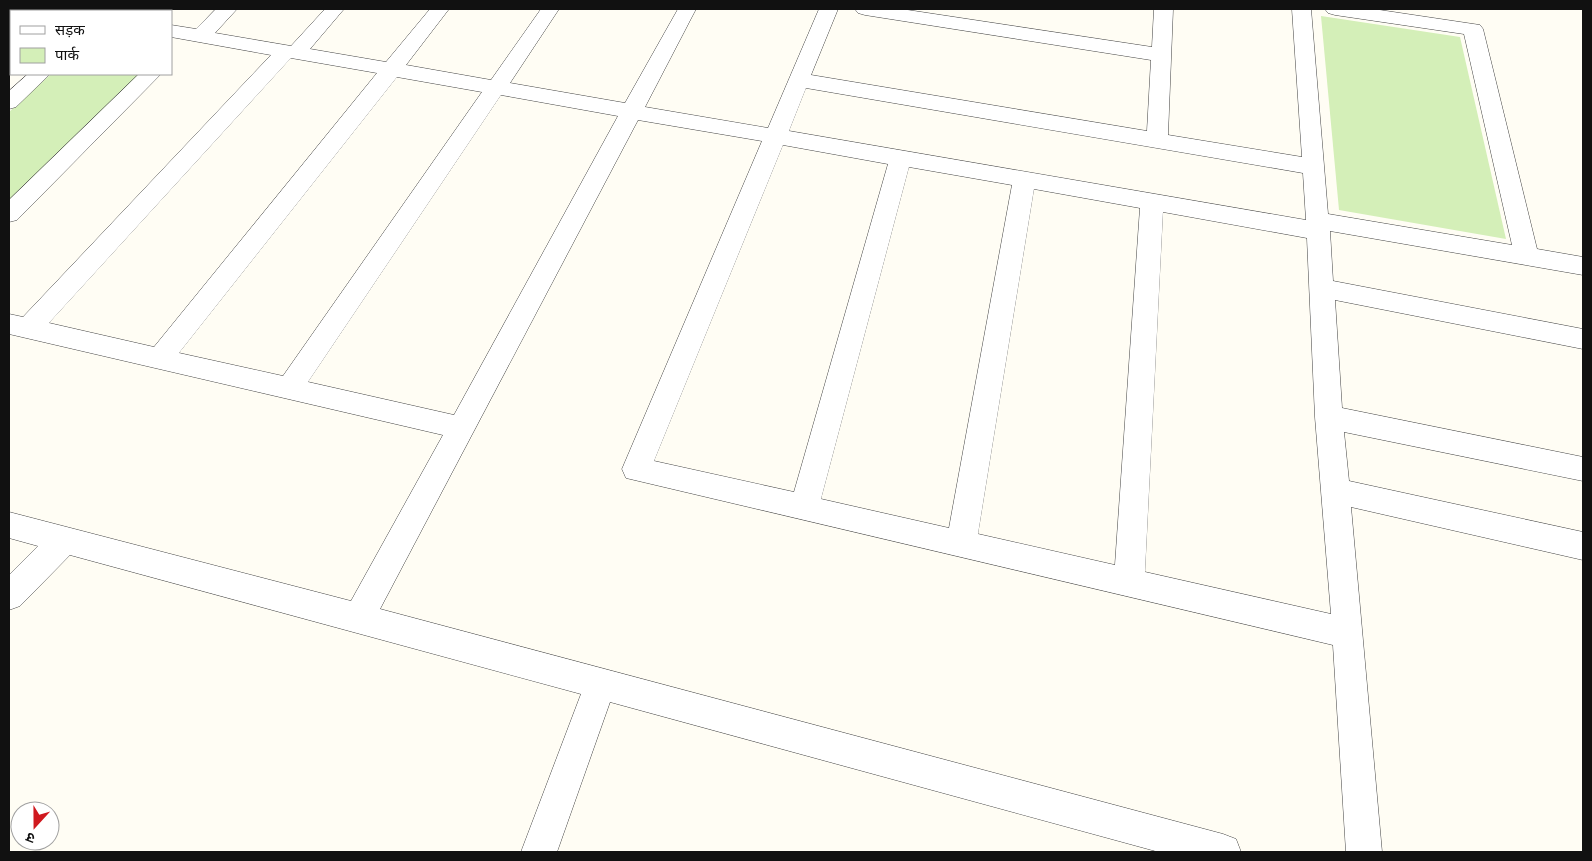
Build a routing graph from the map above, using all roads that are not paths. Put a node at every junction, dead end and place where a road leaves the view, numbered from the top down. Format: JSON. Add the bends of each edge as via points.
{"nodes":[{"id":1,"x":227,"y":9,"type":"edge"},
{"id":2,"x":335,"y":9,"type":"edge"},
{"id":3,"x":440,"y":9,"type":"edge"},
{"id":4,"x":550,"y":9,"type":"edge"},
{"id":5,"x":687,"y":9,"type":"edge"},
{"id":6,"x":829,"y":9,"type":"edge"},
{"id":7,"x":864,"y":9,"type":"edge"},
{"id":8,"x":1164,"y":9,"type":"edge"},
{"id":9,"x":1302,"y":9,"type":"edge"},
{"id":10,"x":1334,"y":9,"type":"edge"},
{"id":11,"x":187,"y":34,"type":"edge"},
{"id":12,"x":172,"y":52,"type":"edge"},
{"id":13,"x":290,"y":52,"type":"junction"},
{"id":14,"x":1162,"y":55,"type":"junction"},
{"id":15,"x":391,"y":70,"type":"junction"},
{"id":16,"x":39,"y":75,"type":"edge"},
{"id":17,"x":150,"y":75,"type":"edge"},
{"id":18,"x":800,"y":80,"type":"junction"},
{"id":19,"x":495,"y":88,"type":"junction"},
{"id":20,"x":9,"y":102,"type":"edge"},
{"id":21,"x":631,"y":112,"type":"junction"},
{"id":22,"x":776,"y":137,"type":"junction"},
{"id":23,"x":1157,"y":141,"type":"junction"},
{"id":24,"x":900,"y":159,"type":"junction"},
{"id":25,"x":1314,"y":167,"type":"junction"},
{"id":26,"x":1024,"y":180,"type":"junction"},
{"id":27,"x":1152,"y":202,"type":"junction"},
{"id":28,"x":9,"y":214,"type":"edge"},
{"id":29,"x":1318,"y":226,"type":"junction"},
{"id":30,"x":1527,"y":256,"type":"junction"},
{"id":31,"x":1583,"y":266,"type":"edge"},
{"id":32,"x":1321,"y":288,"type":"junction"},
{"id":33,"x":18,"y":327,"type":"edge"},
{"id":34,"x":1583,"y":338,"type":"edge"},
{"id":35,"x":159,"y":359,"type":"junction"},
{"id":36,"x":289,"y":389,"type":"junction"},
{"id":37,"x":1329,"y":417,"type":"junction"},
{"id":38,"x":461,"y":428,"type":"junction"},
{"id":39,"x":1583,"y":469,"type":"edge"},
{"id":40,"x":1335,"y":491,"type":"junction"},
{"id":41,"x":804,"y":508,"type":"junction"},
{"id":42,"x":9,"y":526,"type":"edge"},
{"id":43,"x":65,"y":540,"type":"junction"},
{"id":44,"x":961,"y":544,"type":"junction"},
{"id":45,"x":1583,"y":546,"type":"edge"},
{"id":46,"x":1129,"y":582,"type":"junction"},
{"id":47,"x":9,"y":596,"type":"edge"},
{"id":48,"x":358,"y":618,"type":"junction"},
{"id":49,"x":1348,"y":633,"type":"junction"},
{"id":50,"x":601,"y":683,"type":"junction"},
{"id":51,"x":539,"y":852,"type":"edge"},
{"id":52,"x":1223,"y":852,"type":"edge"},
{"id":53,"x":1364,"y":852,"type":"edge"}],
"edges":[{"from":1,"to":11,"type":"street"},
{"from":2,"to":13,"type":"street"},
{"from":3,"to":15,"type":"street"},
{"from":4,"to":19,"type":"street"},
{"from":5,"to":21,"type":"street"},
{"from":6,"to":18,"type":"street"},
{"from":7,"to":14,"type":"street"},
{"from":8,"to":14,"type":"street"},
{"from":9,"to":25,"type":"street"},
{"from":10,"to":30,"type":"street","via":[[1473,29]]},
{"from":11,"to":12,"type":"street"},
{"from":11,"to":13,"type":"street"},
{"from":13,"to":15,"type":"street"},
{"from":13,"to":33,"type":"street"},
{"from":14,"to":23,"type":"street"},
{"from":15,"to":19,"type":"street"},
{"from":15,"to":35,"type":"street"},
{"from":16,"to":20,"type":"street"},
{"from":17,"to":28,"type":"street"},
{"from":18,"to":22,"type":"street"},
{"from":18,"to":23,"type":"street"},
{"from":19,"to":21,"type":"street"},
{"from":19,"to":36,"type":"street"},
{"from":21,"to":22,"type":"street"},
{"from":21,"to":38,"type":"street"},
{"from":22,"to":24,"type":"street"},
{"from":22,"to":41,"type":"street","via":[[636,469]]},
{"from":23,"to":25,"type":"street"},
{"from":24,"to":26,"type":"street"},
{"from":24,"to":41,"type":"street"},
{"from":25,"to":29,"type":"street"},
{"from":26,"to":27,"type":"street"},
{"from":26,"to":44,"type":"street"},
{"from":27,"to":29,"type":"street"},
{"from":27,"to":46,"type":"street"},
{"from":29,"to":30,"type":"street"},
{"from":29,"to":32,"type":"street"},
{"from":30,"to":31,"type":"street"},
{"from":32,"to":34,"type":"street"},
{"from":32,"to":37,"type":"street"},
{"from":33,"to":35,"type":"street"},
{"from":35,"to":36,"type":"street"},
{"from":36,"to":38,"type":"street"},
{"from":37,"to":39,"type":"street"},
{"from":37,"to":40,"type":"street"},
{"from":38,"to":48,"type":"street"},
{"from":40,"to":45,"type":"street"},
{"from":40,"to":49,"type":"street"},
{"from":41,"to":44,"type":"street"},
{"from":42,"to":43,"type":"street"},
{"from":43,"to":47,"type":"street"},
{"from":43,"to":48,"type":"street"},
{"from":44,"to":46,"type":"street"},
{"from":46,"to":49,"type":"street"},
{"from":48,"to":50,"type":"street"},
{"from":49,"to":53,"type":"street"},
{"from":50,"to":51,"type":"street"},
{"from":50,"to":52,"type":"street"}]}
